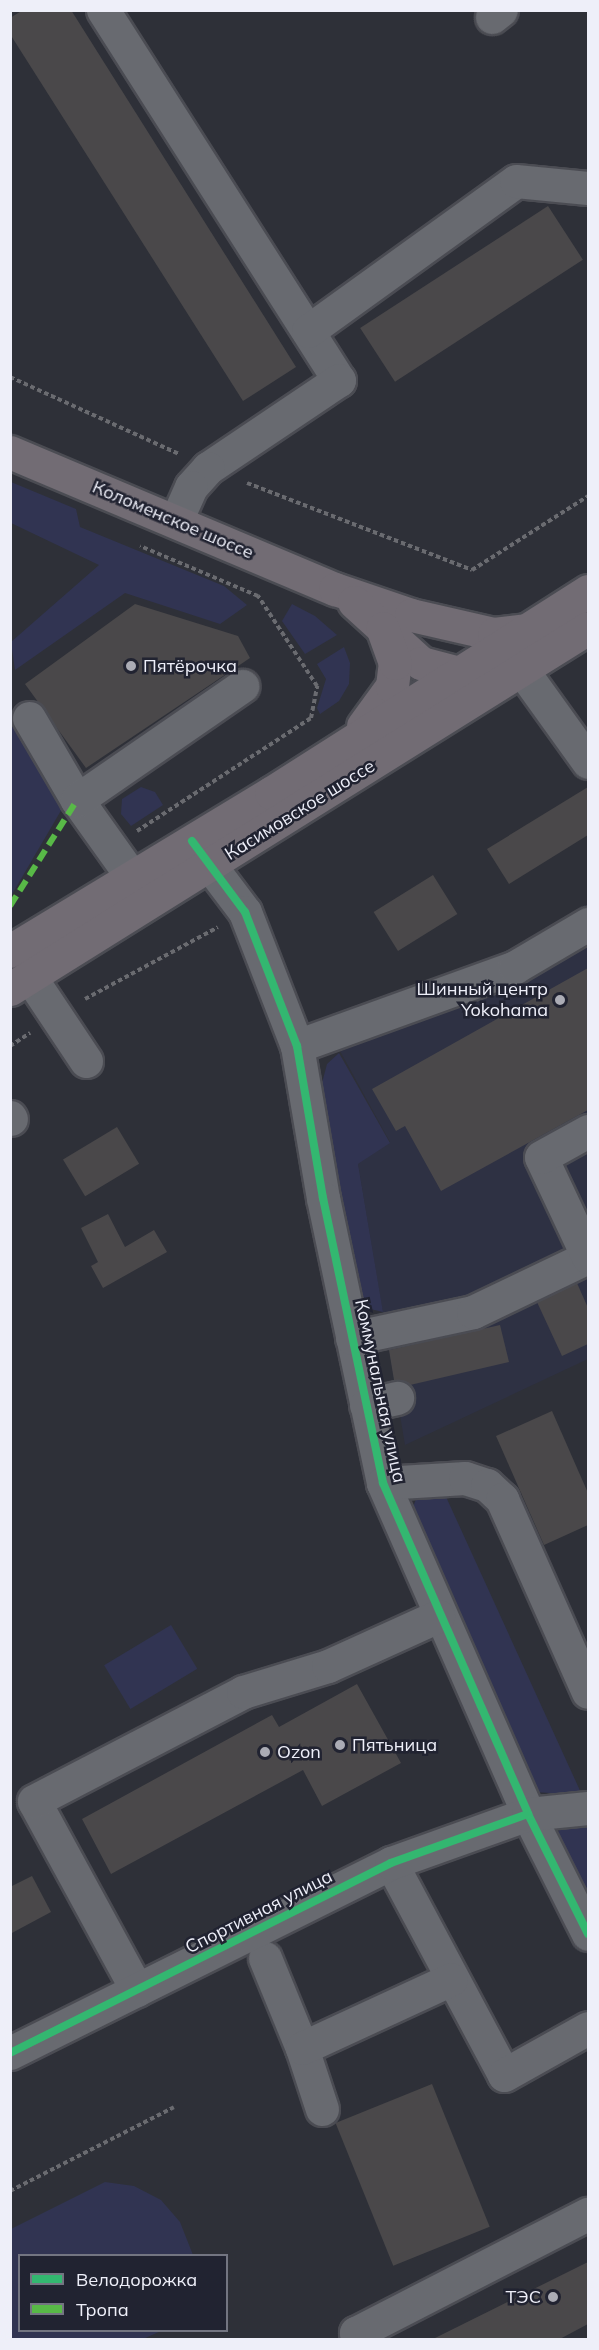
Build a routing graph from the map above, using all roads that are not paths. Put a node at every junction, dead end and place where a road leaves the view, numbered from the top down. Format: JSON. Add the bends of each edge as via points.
{"nodes":[{"id":1,"x":103,"y":10,"type":"edge"},
{"id":2,"x":588,"y":188,"type":"edge"},
{"id":3,"x":308,"y":331,"type":"junction"},
{"id":4,"x":10,"y":452,"type":"edge"},
{"id":5,"x":176,"y":520,"type":"junction"},
{"id":6,"x":335,"y":589,"type":"junction"},
{"id":7,"x":588,"y":591,"type":"edge"},
{"id":8,"x":411,"y":615,"type":"junction"},
{"id":9,"x":376,"y":619,"type":"junction"},
{"id":10,"x":588,"y":628,"type":"edge"},
{"id":11,"x":528,"y":630,"type":"junction"},
{"id":12,"x":522,"y":670,"type":"junction"},
{"id":13,"x":456,"y":675,"type":"junction"},
{"id":14,"x":242,"y":687,"type":"dead end"},
{"id":15,"x":29,"y":718,"type":"dead end"},
{"id":16,"x":410,"y":741,"type":"junction"},
{"id":17,"x":345,"y":746,"type":"junction"},
{"id":18,"x":588,"y":762,"type":"edge"},
{"id":19,"x":77,"y":800,"type":"junction"},
{"id":20,"x":201,"y":854,"type":"junction"},
{"id":21,"x":132,"y":877,"type":"junction"},
{"id":22,"x":588,"y":924,"type":"edge"},
{"id":23,"x":10,"y":951,"type":"edge"},
{"id":24,"x":20,"y":983,"type":"edge"},
{"id":25,"x":297,"y":1046,"type":"junction"},
{"id":26,"x":86,"y":1061,"type":"dead end"},
{"id":27,"x":588,"y":1131,"type":"edge"},
{"id":28,"x":352,"y":1338,"type":"junction"},
{"id":29,"x":383,"y":1483,"type":"junction"},
{"id":30,"x":438,"y":1616,"type":"junction"},
{"id":31,"x":588,"y":1688,"type":"edge"},
{"id":32,"x":22,"y":1807,"type":"edge"},
{"id":33,"x":588,"y":1808,"type":"edge"},
{"id":34,"x":528,"y":1814,"type":"junction"},
{"id":35,"x":391,"y":1863,"type":"junction"},
{"id":36,"x":588,"y":1934,"type":"edge"},
{"id":37,"x":265,"y":1958,"type":"dead end"},
{"id":38,"x":451,"y":1979,"type":"junction"},
{"id":39,"x":137,"y":1990,"type":"junction"},
{"id":40,"x":588,"y":2028,"type":"edge"},
{"id":41,"x":302,"y":2048,"type":"junction"},
{"id":42,"x":10,"y":2053,"type":"edge"},
{"id":43,"x":322,"y":2109,"type":"dead end"},
{"id":44,"x":588,"y":2214,"type":"edge"},
{"id":45,"x":359,"y":2340,"type":"edge"}],
"edges":[{"from":1,"to":3,"type":"street"},
{"from":2,"to":3,"type":"street","via":[[516,181]]},
{"from":3,"to":5,"type":"street","via":[[339,380],[208,468],[190,487]]},
{"from":4,"to":5,"type":"main road","name":"Коломенское шоссе"},
{"from":5,"to":6,"type":"main road","name":"Коломенское шоссе"},
{"from":6,"to":8,"type":"main road","name":"Коломенское шоссе"},
{"from":6,"to":9,"type":"main road","name":"Коломенское шоссе"},
{"from":7,"to":11,"type":"main road","name":"Касимовское шоссе"},
{"from":8,"to":11,"type":"main road","name":"Коломенское шоссе","via":[[494,634]]},
{"from":8,"to":13,"type":"main road","via":[[454,643],[460,658]]},
{"from":9,"to":13,"type":"main road","name":"Коломенское шоссе","via":[[421,663]]},
{"from":9,"to":17,"type":"main road","via":[[395,663],[392,686],[382,705]]},
{"from":10,"to":12,"type":"main road","name":"Касимовское шоссе"},
{"from":11,"to":13,"type":"main road","name":"Касимовское шоссе"},
{"from":12,"to":13,"type":"main road","name":"Коломенское шоссе","via":[[496,678]]},
{"from":12,"to":16,"type":"main road","name":"Касимовское шоссе"},
{"from":12,"to":18,"type":"street"},
{"from":13,"to":16,"type":"main road","via":[[448,696]]},
{"from":13,"to":17,"type":"main road","name":"Касимовское шоссе"},
{"from":14,"to":19,"type":"street"},
{"from":15,"to":19,"type":"street"},
{"from":16,"to":20,"type":"main road","name":"Касимовское шоссе"},
{"from":17,"to":20,"type":"main road","name":"Касимовское шоссе"},
{"from":19,"to":21,"type":"street"},
{"from":20,"to":21,"type":"main road","name":"Касимовское шоссе"},
{"from":20,"to":24,"type":"main road","name":"Касимовское шоссе"},
{"from":20,"to":25,"type":"street","name":"Коммунальная улица","via":[[246,912]]},
{"from":21,"to":23,"type":"main road","name":"Касимовское шоссе"},
{"from":22,"to":25,"type":"street","via":[[515,967]]},
{"from":24,"to":26,"type":"street","via":[[58,1013]]},
{"from":25,"to":28,"type":"street","name":"Коммунальная улица"},
{"from":27,"to":28,"type":"street","via":[[541,1157],[588,1257],[473,1312]]},
{"from":28,"to":29,"type":"street","name":"Коммунальная улица","via":[[382,1401]]},
{"from":29,"to":30,"type":"street","name":"Коммунальная улица"},
{"from":29,"to":31,"type":"street","via":[[465,1478],[487,1485],[502,1498]]},
{"from":30,"to":32,"type":"street","via":[[328,1666],[243,1692]]},
{"from":30,"to":34,"type":"street","name":"Коммунальная улица"},
{"from":32,"to":39,"type":"street"},
{"from":33,"to":34,"type":"street","name":"Спортивная улица"},
{"from":34,"to":35,"type":"street","name":"Спортивная улица"},
{"from":34,"to":36,"type":"street","name":"Коммунальная улица"},
{"from":35,"to":38,"type":"street"},
{"from":35,"to":39,"type":"street","name":"Спортивная улица"},
{"from":37,"to":41,"type":"street"},
{"from":38,"to":40,"type":"street","via":[[504,2075]]},
{"from":38,"to":41,"type":"street"},
{"from":39,"to":42,"type":"street","name":"Спортивная улица"},
{"from":41,"to":43,"type":"street"},
{"from":44,"to":45,"type":"street","via":[[356,2333]]}]}
